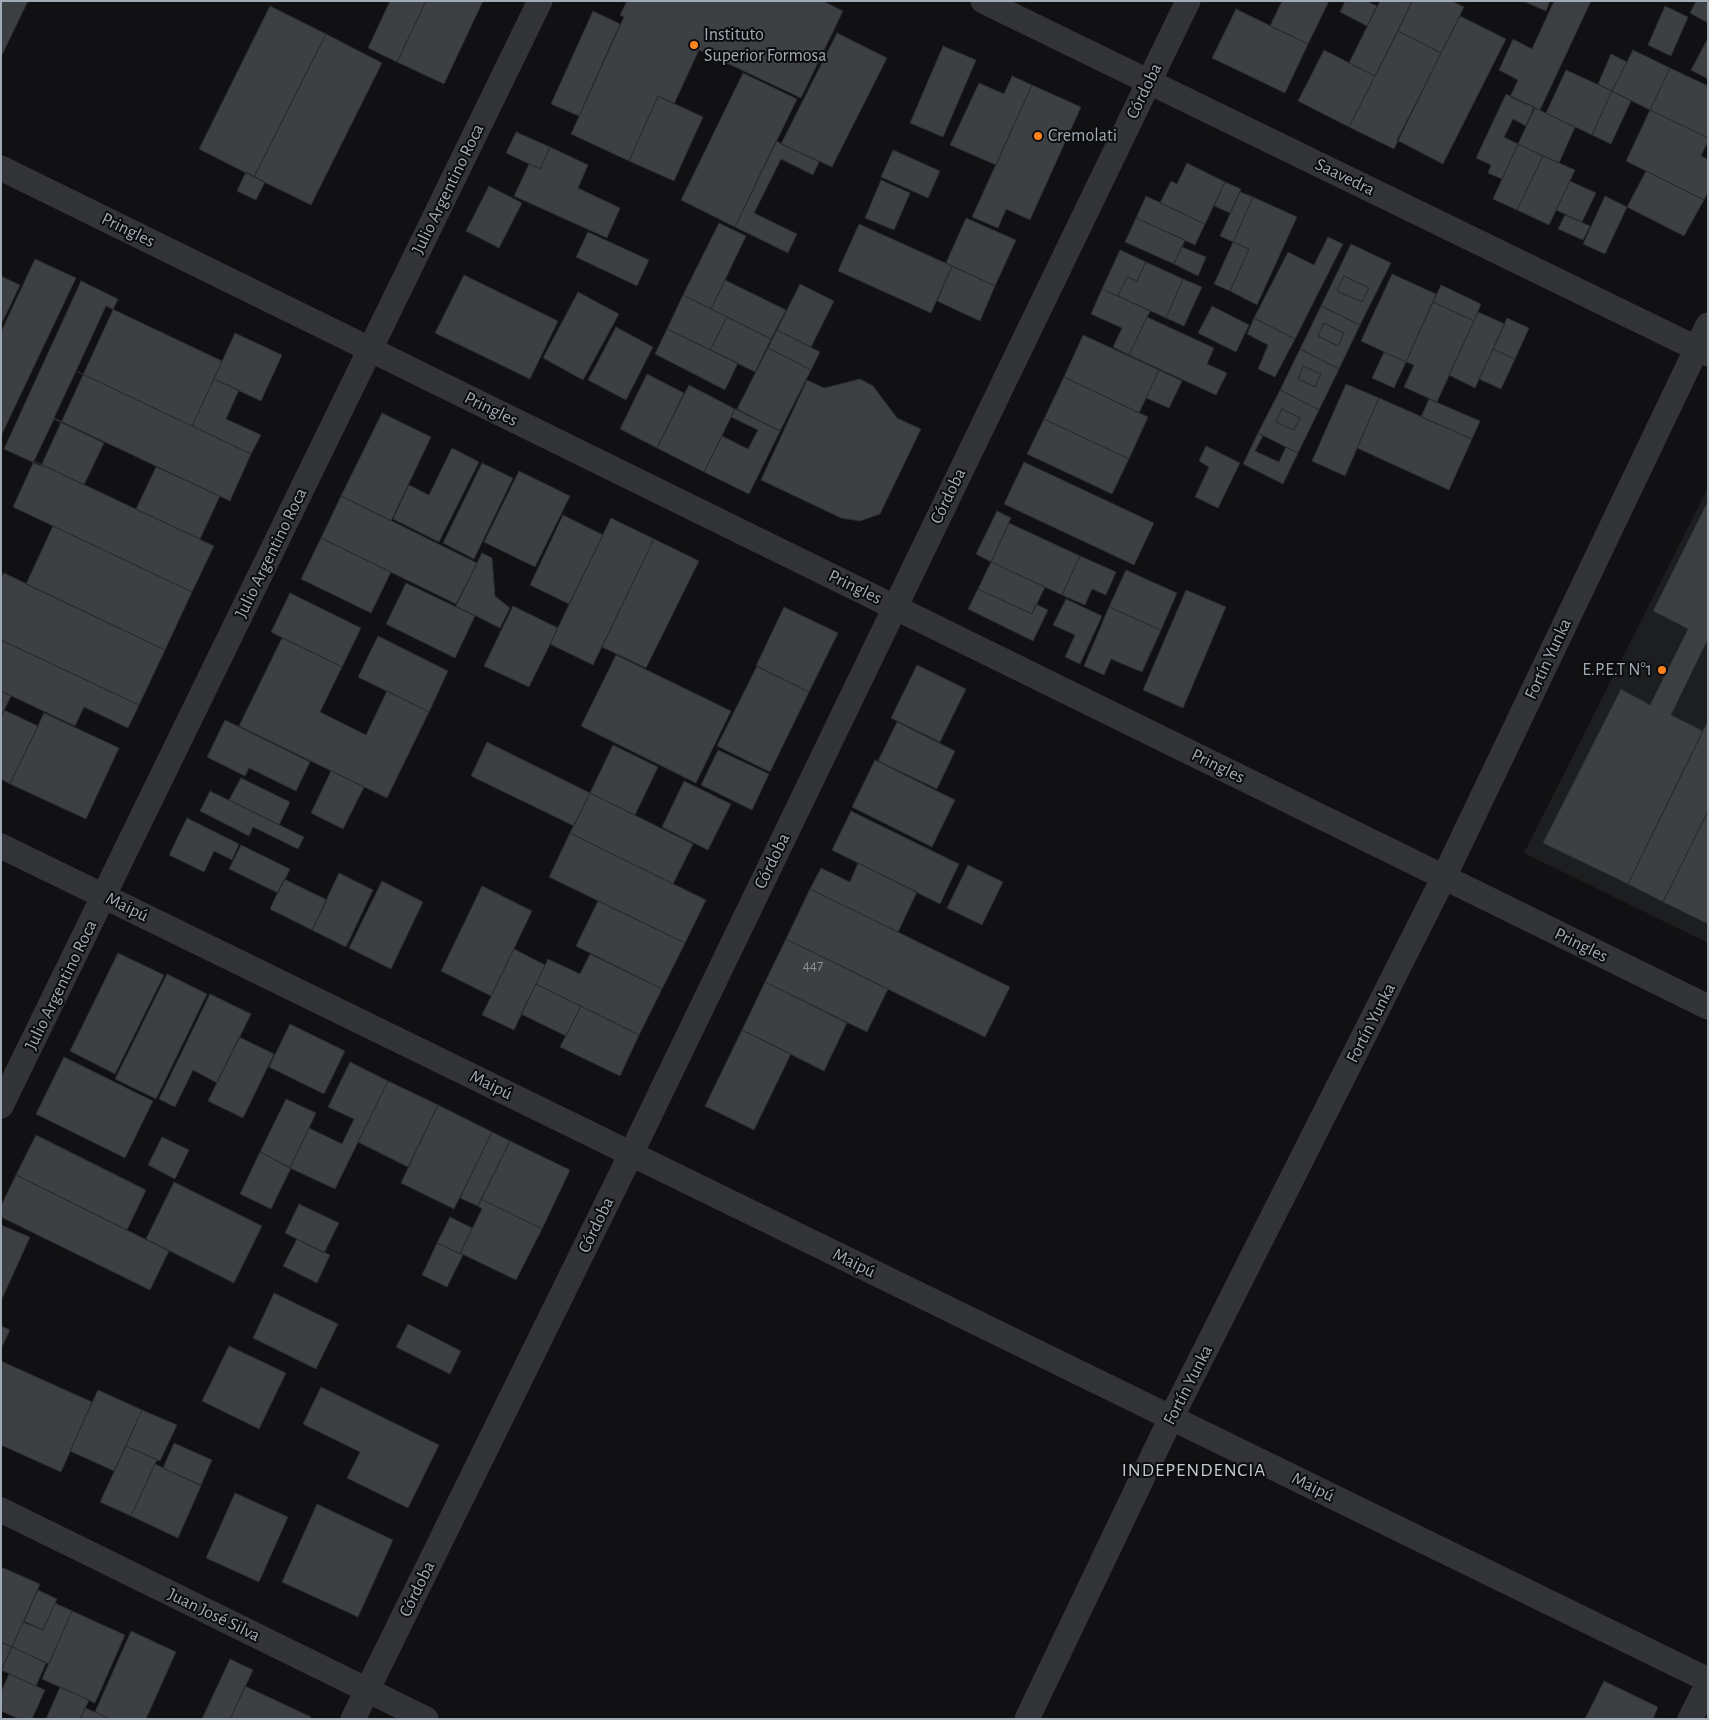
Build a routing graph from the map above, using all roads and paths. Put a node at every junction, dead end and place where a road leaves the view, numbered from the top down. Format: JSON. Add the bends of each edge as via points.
{"nodes":[{"id":1,"x":540,"y":1,"type":"edge"},
{"id":2,"x":983,"y":1,"type":"edge"},
{"id":3,"x":1188,"y":1,"type":"edge"},
{"id":4,"x":1149,"y":81,"type":"junction"},
{"id":5,"x":1,"y":168,"type":"edge"},
{"id":6,"x":1708,"y":325,"type":"edge"},
{"id":7,"x":370,"y":349,"type":"junction"},
{"id":8,"x":1702,"y":351,"type":"edge"},
{"id":9,"x":895,"y":607,"type":"junction"},
{"id":10,"x":1,"y":846,"type":"edge"},
{"id":11,"x":1444,"y":878,"type":"junction"},
{"id":12,"x":104,"y":896,"type":"junction"},
{"id":13,"x":1708,"y":1007,"type":"edge"},
{"id":14,"x":1,"y":1106,"type":"edge"},
{"id":15,"x":630,"y":1154,"type":"junction"},
{"id":16,"x":1171,"y":1418,"type":"junction"},
{"id":17,"x":1,"y":1510,"type":"edge"},
{"id":18,"x":1708,"y":1681,"type":"edge"},
{"id":19,"x":368,"y":1690,"type":"junction"},
{"id":20,"x":353,"y":1719,"type":"edge"},
{"id":21,"x":426,"y":1719,"type":"edge"},
{"id":22,"x":1027,"y":1719,"type":"edge"},
{"id":23,"x":1690,"y":1719,"type":"edge"}],
"edges":[{"from":1,"to":7,"type":"street","name":"Julio Argentino Roca"},
{"from":2,"to":4,"type":"street","name":"Saavedra"},
{"from":3,"to":4,"type":"street","name":"Córdoba"},
{"from":4,"to":8,"type":"street","name":"Saavedra"},
{"from":4,"to":9,"type":"street","name":"Córdoba"},
{"from":5,"to":7,"type":"street","name":"Pringles"},
{"from":6,"to":8,"type":"street","name":"Fortín Yunka"},
{"from":7,"to":9,"type":"street","name":"Pringles"},
{"from":7,"to":12,"type":"street","name":"Julio Argentino Roca"},
{"from":8,"to":11,"type":"street","name":"Fortín Yunka"},
{"from":9,"to":11,"type":"street","name":"Pringles"},
{"from":9,"to":15,"type":"street","name":"Córdoba"},
{"from":10,"to":12,"type":"street","name":"Maipú"},
{"from":11,"to":13,"type":"street","name":"Pringles"},
{"from":11,"to":16,"type":"street","name":"Fortín Yunka"},
{"from":12,"to":14,"type":"street","name":"Julio Argentino Roca"},
{"from":12,"to":15,"type":"street","name":"Maipú"},
{"from":15,"to":16,"type":"street","name":"Maipú"},
{"from":15,"to":19,"type":"street","name":"Córdoba"},
{"from":16,"to":18,"type":"street","name":"Maipú"},
{"from":16,"to":22,"type":"street","name":"Fortín Yunka"},
{"from":17,"to":19,"type":"street","name":"Juan José Silva"},
{"from":18,"to":23,"type":"street"},
{"from":19,"to":20,"type":"street","name":"Córdoba"},
{"from":19,"to":21,"type":"street","name":"Juan José Silva"}]}
